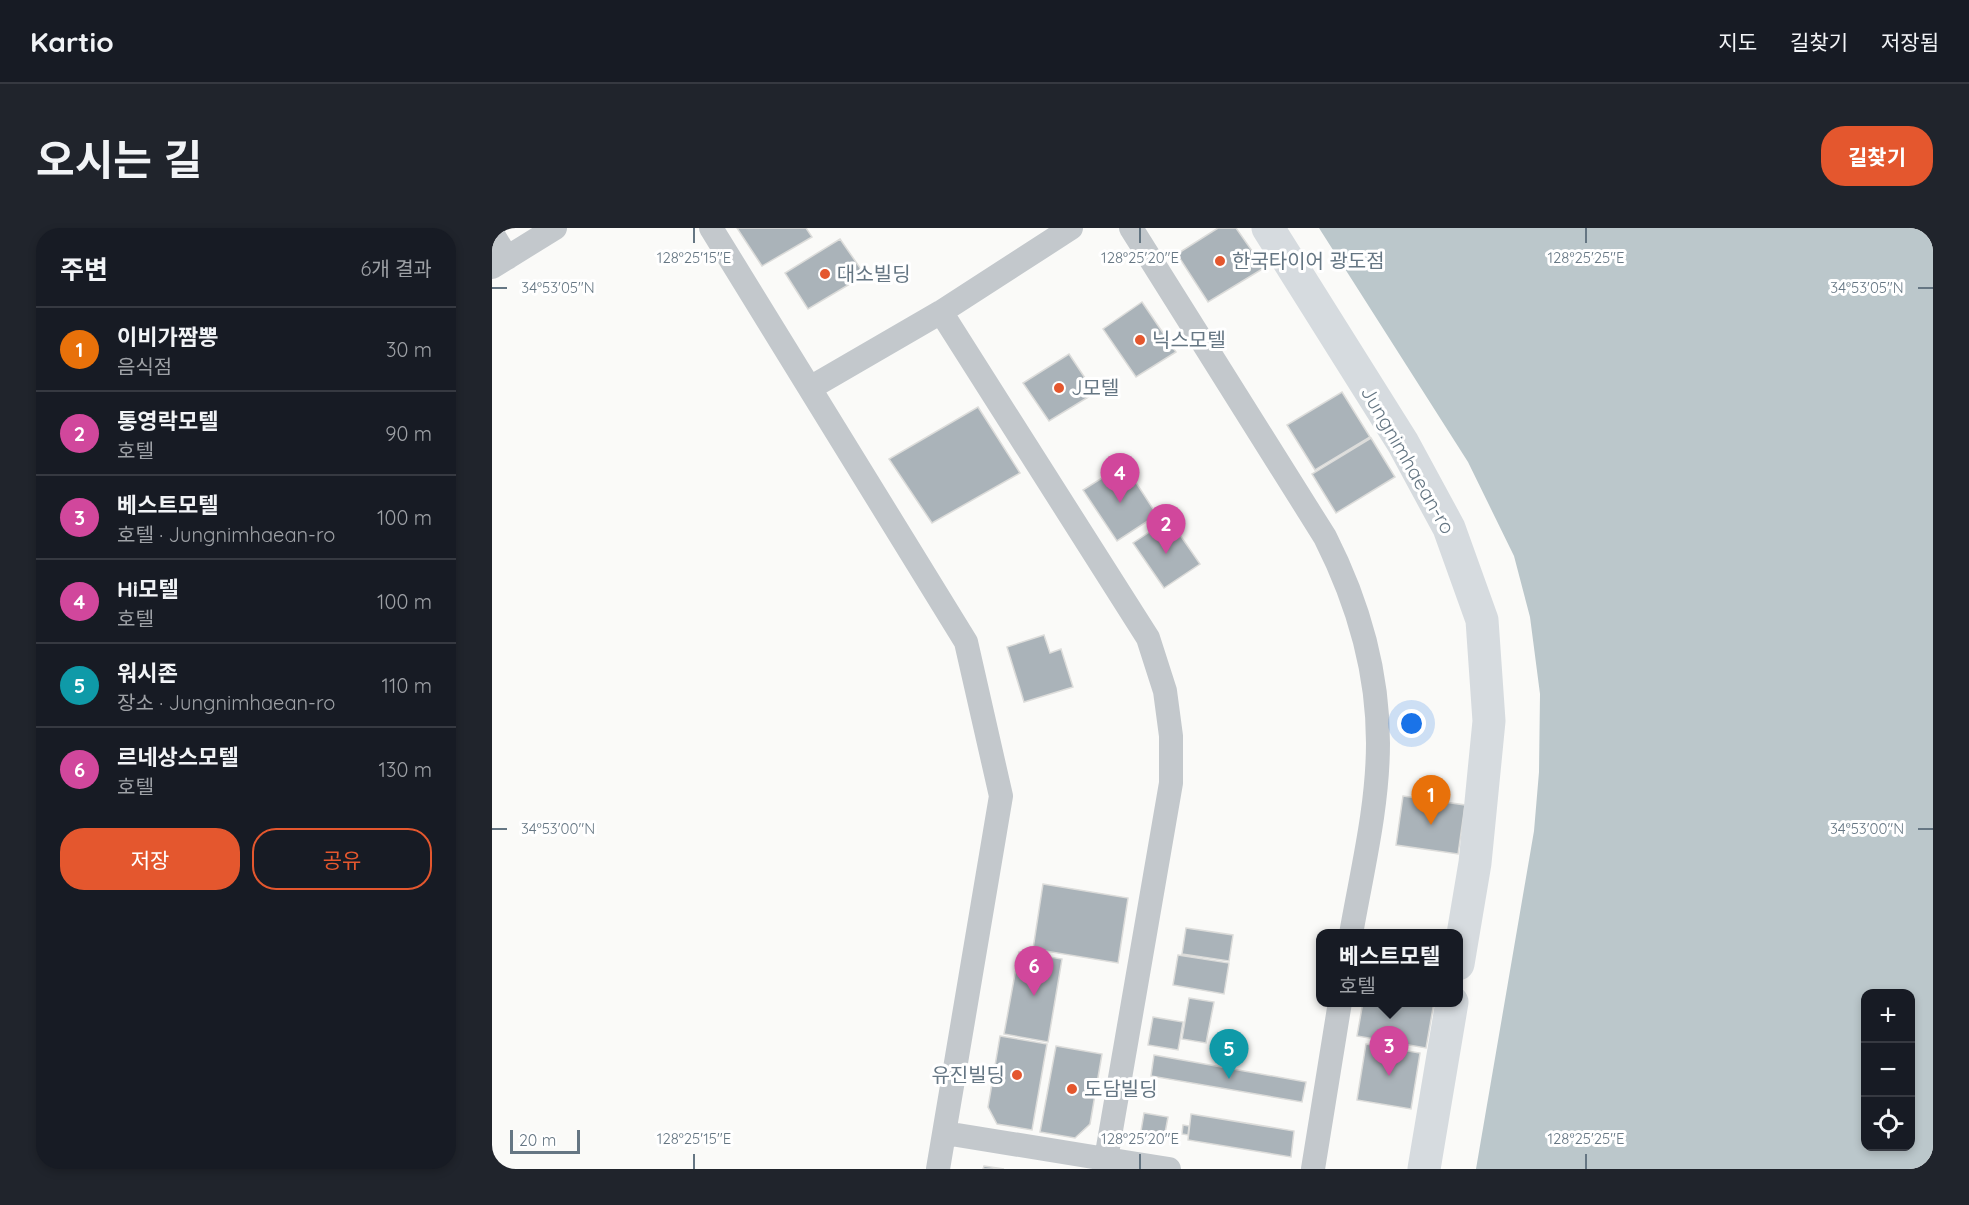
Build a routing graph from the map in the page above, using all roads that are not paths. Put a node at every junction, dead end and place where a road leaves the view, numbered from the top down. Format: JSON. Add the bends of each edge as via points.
{"nodes":[{"id":1,"x":555,"y":228,"type":"edge"},
{"id":2,"x":711,"y":228,"type":"edge"},
{"id":3,"x":1071,"y":228,"type":"edge"},
{"id":4,"x":1131,"y":228,"type":"edge"},
{"id":5,"x":1268,"y":228,"type":"edge"},
{"id":6,"x":492,"y":233,"type":"edge"},
{"id":7,"x":499,"y":263,"type":"edge"},
{"id":8,"x":941,"y":312,"type":"junction"},
{"id":9,"x":810,"y":388,"type":"junction"},
{"id":10,"x":1352,"y":929,"type":"edge"},
{"id":11,"x":1463,"y":932,"type":"edge"},
{"id":12,"x":1339,"y":1007,"type":"edge"},
{"id":13,"x":1451,"y":1007,"type":"edge"},
{"id":14,"x":945,"y":1133,"type":"junction"},
{"id":15,"x":1106,"y":1159,"type":"junction"},
{"id":16,"x":938,"y":1169,"type":"edge"},
{"id":17,"x":1169,"y":1169,"type":"edge"},
{"id":18,"x":1313,"y":1169,"type":"edge"},
{"id":19,"x":1424,"y":1169,"type":"edge"}],
"edges":[{"from":1,"to":7,"type":"street"},
{"from":2,"to":9,"type":"street"},
{"from":3,"to":8,"type":"street"},
{"from":4,"to":10,"type":"street","via":[[1325,537],[1364,634],[1371,663],[1378,743],[1375,786]]},
{"from":5,"to":11,"type":"street","name":"Jungnimhaean-ro","via":[[1403,443],[1444,518],[1482,620],[1489,721]]},
{"from":6,"to":7,"type":"street"},
{"from":8,"to":9,"type":"street"},
{"from":8,"to":15,"type":"street","via":[[1148,638],[1165,691],[1171,736],[1170,783]]},
{"from":9,"to":14,"type":"street","via":[[966,642],[1001,796]]},
{"from":12,"to":18,"type":"street"},
{"from":13,"to":19,"type":"street"},
{"from":14,"to":15,"type":"street"},
{"from":14,"to":16,"type":"street"},
{"from":15,"to":17,"type":"street"}]}
